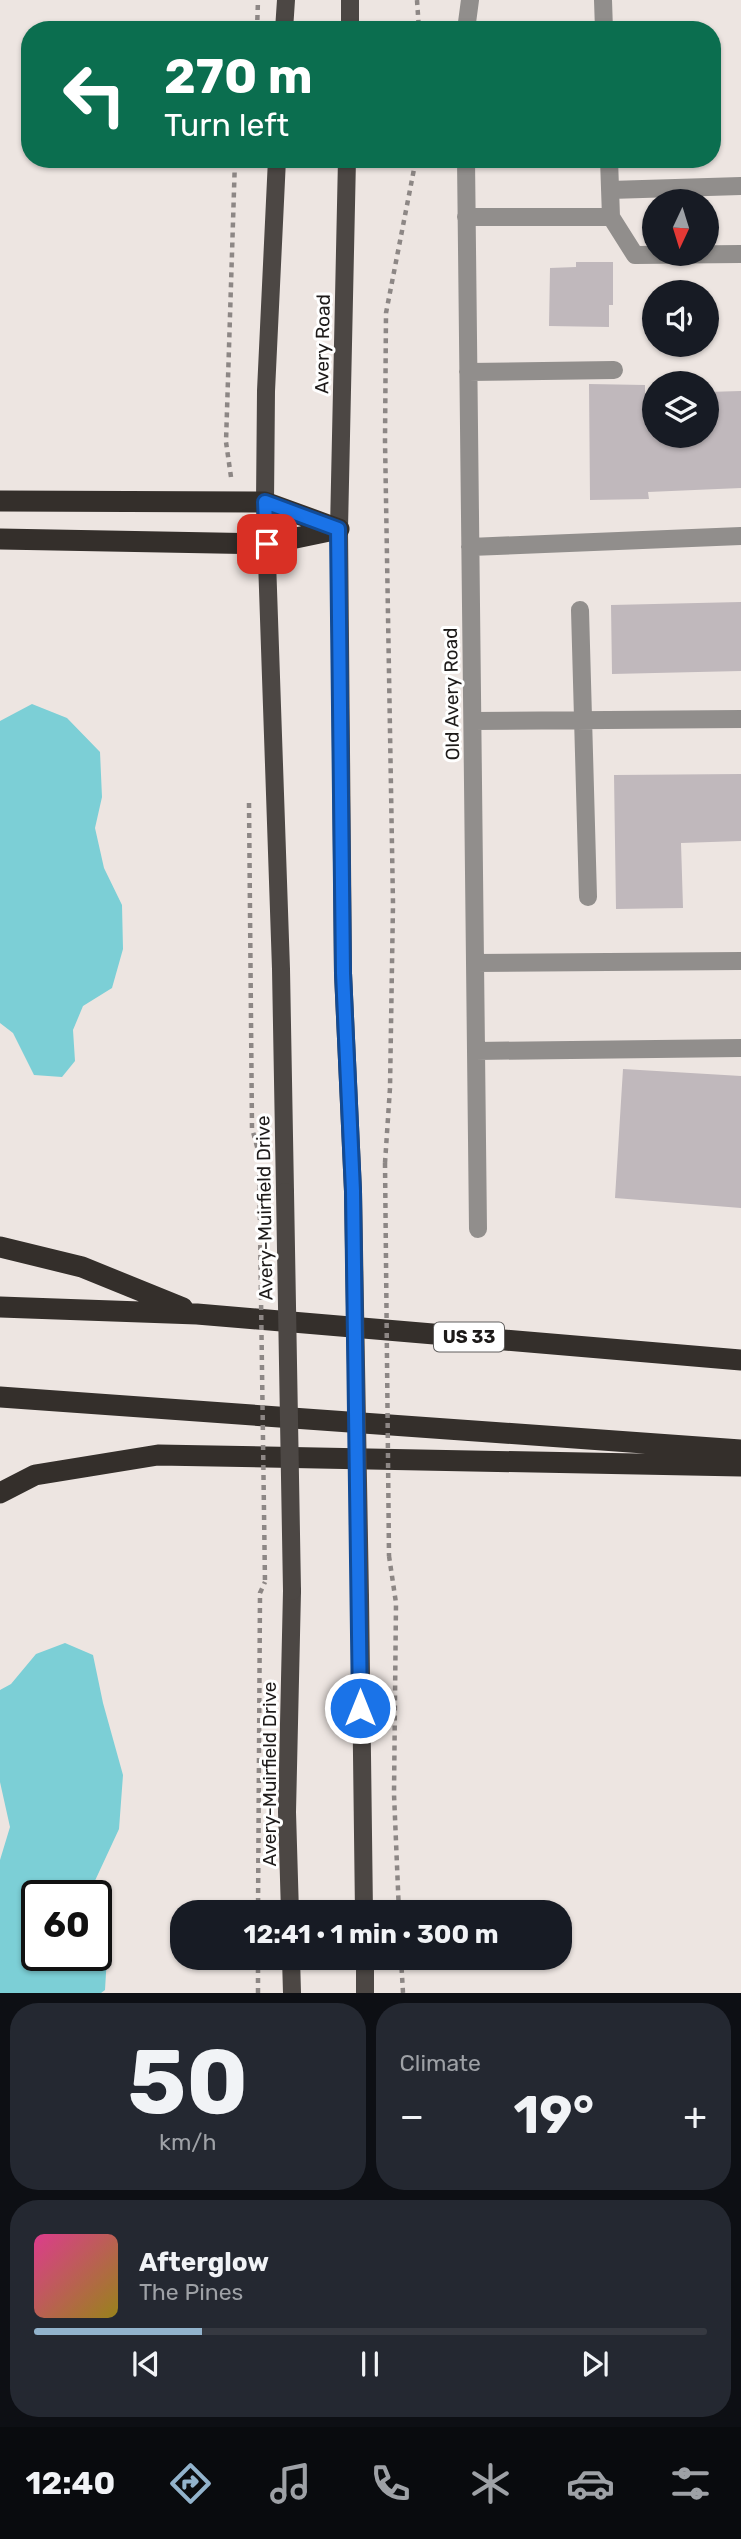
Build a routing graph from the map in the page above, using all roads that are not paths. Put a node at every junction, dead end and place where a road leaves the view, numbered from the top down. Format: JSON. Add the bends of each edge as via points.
{"nodes":[{"id":1,"x":286,"y":0,"type":"edge"},
{"id":2,"x":350,"y":0,"type":"edge"},
{"id":3,"x":470,"y":0,"type":"edge"},
{"id":4,"x":603,"y":0,"type":"edge"},
{"id":5,"x":285,"y":21,"type":"edge"},
{"id":6,"x":350,"y":21,"type":"edge"},
{"id":7,"x":467,"y":21,"type":"edge"},
{"id":8,"x":604,"y":21,"type":"edge"},
{"id":9,"x":277,"y":168,"type":"edge"},
{"id":10,"x":347,"y":168,"type":"edge"},
{"id":11,"x":466,"y":168,"type":"edge"},
{"id":12,"x":609,"y":168,"type":"edge"},
{"id":13,"x":741,"y":186,"type":"edge"},
{"id":14,"x":610,"y":190,"type":"junction"},
{"id":15,"x":611,"y":217,"type":"junction"},
{"id":16,"x":466,"y":218,"type":"junction"},
{"id":17,"x":741,"y":254,"type":"edge"},
{"id":18,"x":614,"y":370,"type":"dead end"},
{"id":19,"x":468,"y":372,"type":"junction"},
{"id":20,"x":0,"y":500,"type":"edge"},
{"id":21,"x":265,"y":502,"type":"junction"},
{"id":22,"x":338,"y":529,"type":"junction"},
{"id":23,"x":741,"y":536,"type":"edge"},
{"id":24,"x":0,"y":539,"type":"edge"},
{"id":25,"x":267,"y":544,"type":"junction"},
{"id":26,"x":470,"y":547,"type":"junction"},
{"id":27,"x":580,"y":610,"type":"dead end"},
{"id":28,"x":741,"y":719,"type":"edge"},
{"id":29,"x":584,"y":720,"type":"junction"},
{"id":30,"x":472,"y":721,"type":"junction"},
{"id":31,"x":587,"y":897,"type":"dead end"},
{"id":32,"x":741,"y":961,"type":"edge"},
{"id":33,"x":475,"y":963,"type":"junction"},
{"id":34,"x":741,"y":1048,"type":"edge"},
{"id":35,"x":476,"y":1051,"type":"junction"},
{"id":36,"x":478,"y":1229,"type":"dead end"},
{"id":37,"x":0,"y":1247,"type":"edge"},
{"id":38,"x":0,"y":1307,"type":"edge"},
{"id":39,"x":197,"y":1314,"type":"junction"},
{"id":40,"x":741,"y":1360,"type":"edge"},
{"id":41,"x":0,"y":1397,"type":"edge"},
{"id":42,"x":741,"y":1450,"type":"edge"},
{"id":43,"x":741,"y":1466,"type":"edge"},
{"id":44,"x":0,"y":1493,"type":"edge"},
{"id":45,"x":290,"y":1900,"type":"edge"},
{"id":46,"x":363,"y":1900,"type":"edge"},
{"id":47,"x":291,"y":1970,"type":"edge"},
{"id":48,"x":365,"y":1970,"type":"edge"},
{"id":49,"x":292,"y":1993,"type":"edge"},
{"id":50,"x":365,"y":1993,"type":"edge"}],
"edges":[{"from":1,"to":5,"type":"main road"},
{"from":2,"to":6,"type":"main road"},
{"from":3,"to":7,"type":"street"},
{"from":4,"to":8,"type":"street"},
{"from":9,"to":21,"type":"main road"},
{"from":10,"to":22,"type":"main road","name":"Avery Road"},
{"from":11,"to":16,"type":"street","name":"Old Avery Road"},
{"from":12,"to":14,"type":"street"},
{"from":13,"to":14,"type":"street"},
{"from":14,"to":15,"type":"street"},
{"from":15,"to":16,"type":"street"},
{"from":15,"to":17,"type":"street","via":[[635,256]]},
{"from":16,"to":19,"type":"street","name":"Old Avery Road"},
{"from":18,"to":19,"type":"street"},
{"from":19,"to":26,"type":"street","name":"Old Avery Road"},
{"from":20,"to":21,"type":"highway"},
{"from":21,"to":22,"type":"highway"},
{"from":21,"to":25,"type":"main road","name":"Avery-Muirfield Drive"},
{"from":22,"to":25,"type":"highway"},
{"from":22,"to":46,"type":"main road","bridge":true},
{"from":23,"to":26,"type":"street"},
{"from":24,"to":25,"type":"highway"},
{"from":25,"to":45,"type":"main road","name":"Avery-Muirfield Drive","bridge":true,"via":[[281,955],[292,1591]]},
{"from":26,"to":30,"type":"street","name":"Old Avery Road"},
{"from":27,"to":29,"type":"street"},
{"from":28,"to":29,"type":"street"},
{"from":29,"to":30,"type":"street"},
{"from":29,"to":31,"type":"street"},
{"from":30,"to":33,"type":"street","name":"Old Avery Road"},
{"from":32,"to":33,"type":"street"},
{"from":33,"to":35,"type":"street","name":"Old Avery Road"},
{"from":34,"to":35,"type":"street"},
{"from":35,"to":36,"type":"street","name":"Old Avery Road"},
{"from":37,"to":39,"type":"highway","via":[[82,1267]]},
{"from":38,"to":39,"type":"highway","number":"US 33"},
{"from":39,"to":40,"type":"highway","number":"US 33"},
{"from":41,"to":42,"type":"highway"},
{"from":43,"to":44,"type":"highway","via":[[158,1455],[35,1475]]},
{"from":47,"to":49,"type":"main road"},
{"from":48,"to":50,"type":"main road"}]}
